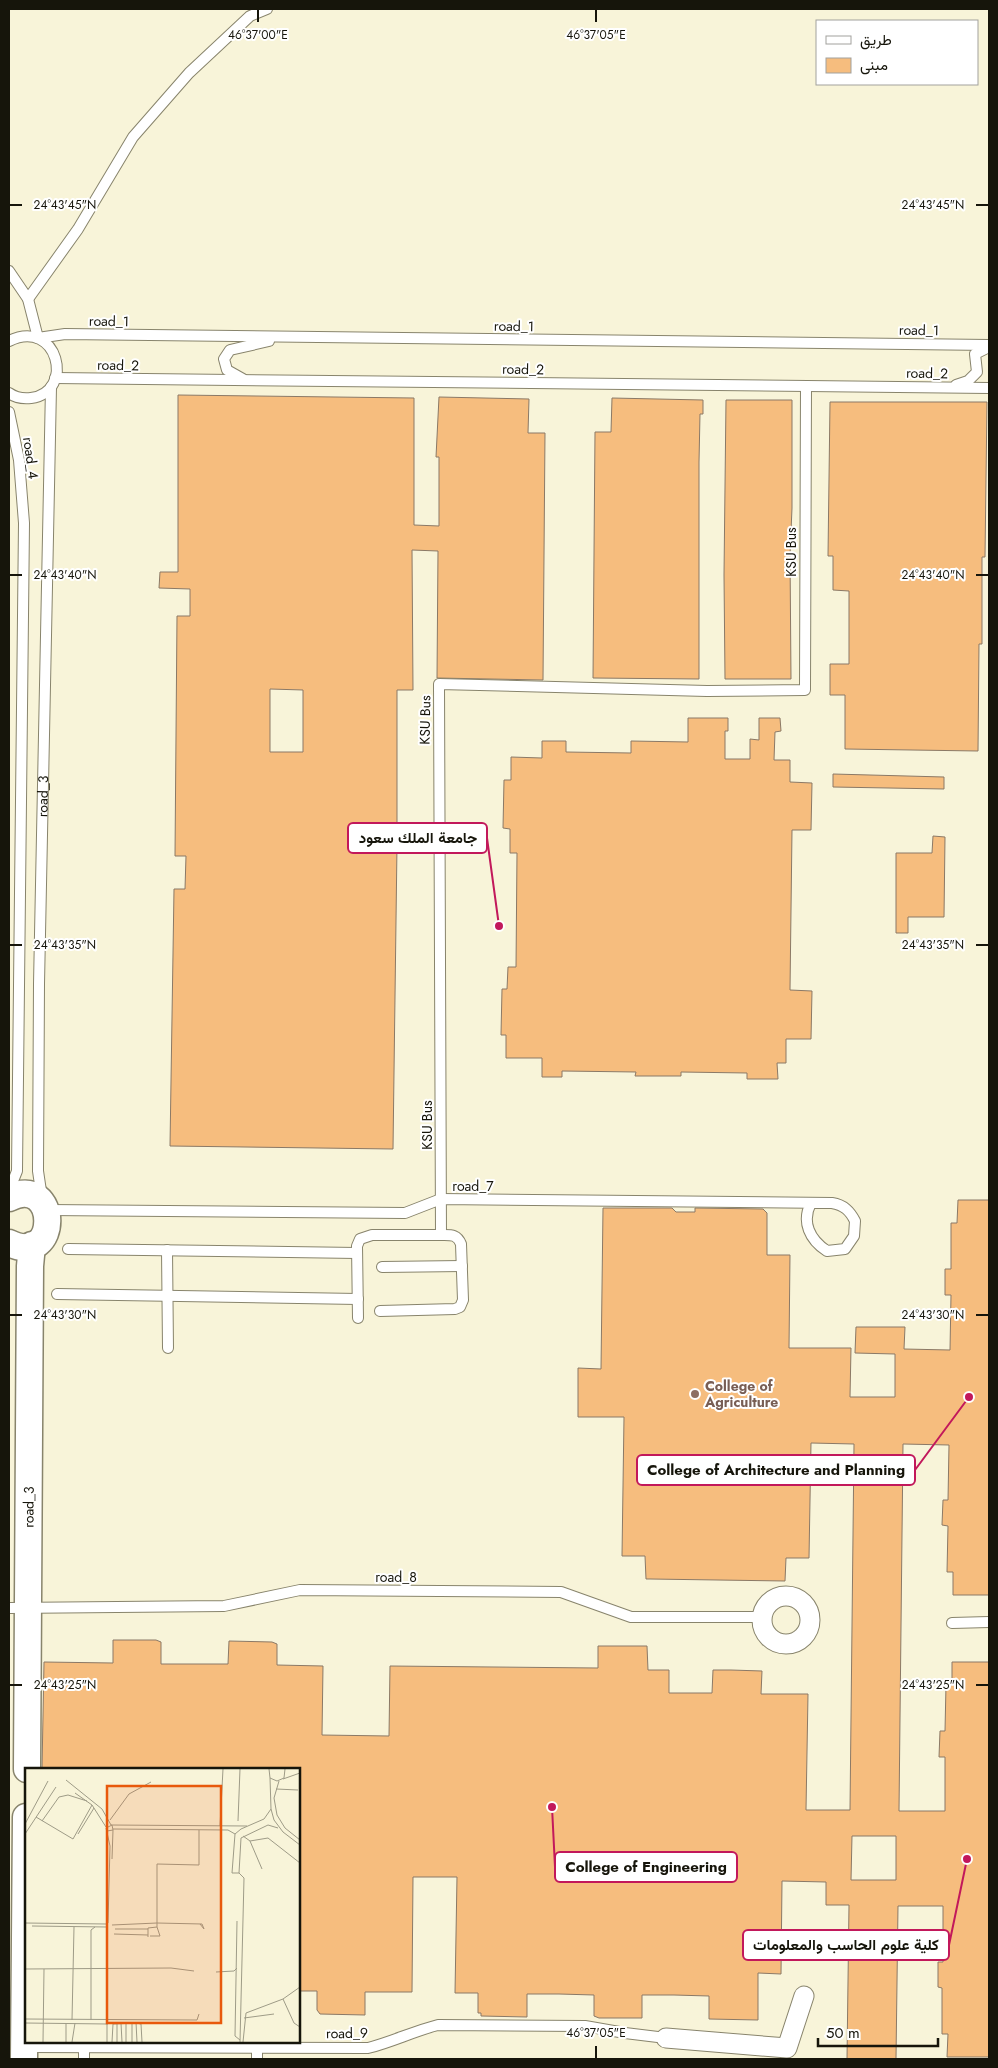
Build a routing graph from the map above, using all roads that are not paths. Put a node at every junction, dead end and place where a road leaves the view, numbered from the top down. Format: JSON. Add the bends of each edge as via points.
{"nodes":[{"id":1,"x":267,"y":9,"type":"edge"},
{"id":2,"x":9,"y":271,"type":"edge"},
{"id":3,"x":28,"y":299,"type":"junction"},
{"id":4,"x":287,"y":337,"type":"junction"},
{"id":5,"x":38,"y":338,"type":"junction"},
{"id":6,"x":9,"y":341,"type":"edge"},
{"id":7,"x":949,"y":344,"type":"junction"},
{"id":8,"x":989,"y":346,"type":"edge"},
{"id":9,"x":975,"y":354,"type":"junction"},
{"id":10,"x":245,"y":380,"type":"junction"},
{"id":11,"x":53,"y":382,"type":"junction"},
{"id":12,"x":806,"y":386,"type":"junction"},
{"id":13,"x":950,"y":387,"type":"junction"},
{"id":14,"x":989,"y":388,"type":"edge"},
{"id":15,"x":9,"y":393,"type":"edge"},
{"id":16,"x":9,"y":412,"type":"edge"},
{"id":17,"x":10,"y":1197,"type":"edge"},
{"id":18,"x":441,"y":1199,"type":"junction"},
{"id":19,"x":811,"y":1203,"type":"junction"},
{"id":20,"x":45,"y":1207,"type":"junction"},
{"id":21,"x":441,"y":1235,"type":"junction"},
{"id":22,"x":21,"y":1244,"type":"edge"},
{"id":23,"x":68,"y":1249,"type":"dead end"},
{"id":24,"x":167,"y":1250,"type":"junction"},
{"id":25,"x":357,"y":1252,"type":"junction"},
{"id":26,"x":462,"y":1266,"type":"junction"},
{"id":27,"x":382,"y":1267,"type":"dead end"},
{"id":28,"x":57,"y":1294,"type":"dead end"},
{"id":29,"x":167,"y":1296,"type":"junction"},
{"id":30,"x":358,"y":1299,"type":"junction"},
{"id":31,"x":380,"y":1311,"type":"dead end"},
{"id":32,"x":358,"y":1318,"type":"dead end"},
{"id":33,"x":168,"y":1348,"type":"dead end"},
{"id":34,"x":18,"y":1607,"type":"edge"},
{"id":35,"x":761,"y":1617,"type":"dead end"},
{"id":36,"x":989,"y":1622,"type":"edge"},
{"id":37,"x":952,"y":1623,"type":"dead end"},
{"id":38,"x":27,"y":1768,"type":"edge"},
{"id":39,"x":25,"y":1850,"type":"edge"},
{"id":40,"x":804,"y":1996,"type":"dead end"},
{"id":41,"x":666,"y":2038,"type":"joint"},
{"id":42,"x":84,"y":2047,"type":"junction"},
{"id":43,"x":257,"y":2047,"type":"junction"},
{"id":44,"x":19,"y":2051,"type":"edge"},
{"id":45,"x":84,"y":2059,"type":"edge"},
{"id":46,"x":257,"y":2059,"type":"edge"}],
"edges":[{"from":1,"to":3,"type":"lane","via":[[250,16],[189,72],[133,137],[78,229]]},
{"from":2,"to":3,"type":"lane"},
{"from":3,"to":5,"type":"lane"},
{"from":4,"to":5,"type":"lane","name":"road_1","via":[[66,334]]},
{"from":4,"to":7,"type":"lane","name":"road_1"},
{"from":4,"to":10,"type":"lane","via":[[230,350],[224,360],[227,370]]},
{"from":5,"to":6,"type":"lane","name":"road_1","via":[[22,336]]},
{"from":5,"to":11,"type":"lane","name":"road_3","via":[[53,350],[58,369]]},
{"from":7,"to":8,"type":"lane","name":"road_1"},
{"from":7,"to":9,"type":"lane","via":[[968,354]]},
{"from":8,"to":9,"type":"lane"},
{"from":9,"to":13,"type":"lane","via":[[977,372],[968,380]]},
{"from":10,"to":11,"type":"lane","name":"road_2"},
{"from":10,"to":12,"type":"lane","name":"road_2"},
{"from":11,"to":15,"type":"lane","via":[[44,393],[35,397],[24,399]]},
{"from":11,"to":20,"type":"lane","name":"road_3","via":[[39,994],[38,1171]]},
{"from":12,"to":13,"type":"lane","name":"road_2"},
{"from":12,"to":18,"type":"lane","name":"KSU Bus","via":[[805,690],[707,691],[439,684]]},
{"from":13,"to":14,"type":"lane","name":"road_2"},
{"from":16,"to":17,"type":"lane","name":"road_4","via":[[19,460],[24,523],[17,1171]]},
{"from":17,"to":20,"type":"street","via":[[29,1195]]},
{"from":18,"to":19,"type":"lane","name":"road_7"},
{"from":18,"to":20,"type":"lane","name":"road_7","via":[[405,1213]]},
{"from":18,"to":21,"type":"lane","name":"KSU Bus"},
{"from":19,"to":19,"type":"lane","name":"road_7","via":[[840,1204],[850,1212],[855,1221],[855,1231],[845,1249],[827,1251],[814,1239],[806,1218]]},
{"from":20,"to":22,"type":"street","via":[[48,1227],[39,1240]]},
{"from":21,"to":25,"type":"lane","via":[[372,1236],[360,1239]]},
{"from":21,"to":26,"type":"lane","via":[[459,1238]]},
{"from":22,"to":34,"type":"street","name":"road_3","via":[[30,1286]]},
{"from":23,"to":24,"type":"lane"},
{"from":24,"to":25,"type":"lane"},
{"from":24,"to":29,"type":"lane"},
{"from":25,"to":30,"type":"lane"},
{"from":26,"to":27,"type":"lane"},
{"from":26,"to":31,"type":"lane","via":[[463,1300],[460,1307]]},
{"from":28,"to":29,"type":"lane"},
{"from":29,"to":30,"type":"lane"},
{"from":29,"to":33,"type":"lane"},
{"from":30,"to":32,"type":"lane"},
{"from":34,"to":35,"type":"lane","name":"road_8","via":[[224,1606],[300,1590],[561,1592],[631,1617]]},
{"from":34,"to":38,"type":"street","name":"road_3"},
{"from":36,"to":37,"type":"lane"},
{"from":39,"to":44,"type":"street"},
{"from":40,"to":41,"type":"street","via":[[787,2048]]},
{"from":41,"to":43,"type":"lane","name":"road_9","via":[[586,2026],[438,2025],[368,2048]]},
{"from":42,"to":43,"type":"lane","name":"road_9"},
{"from":42,"to":44,"type":"lane","name":"road_9"},
{"from":42,"to":45,"type":"lane"},
{"from":43,"to":46,"type":"lane"}]}
